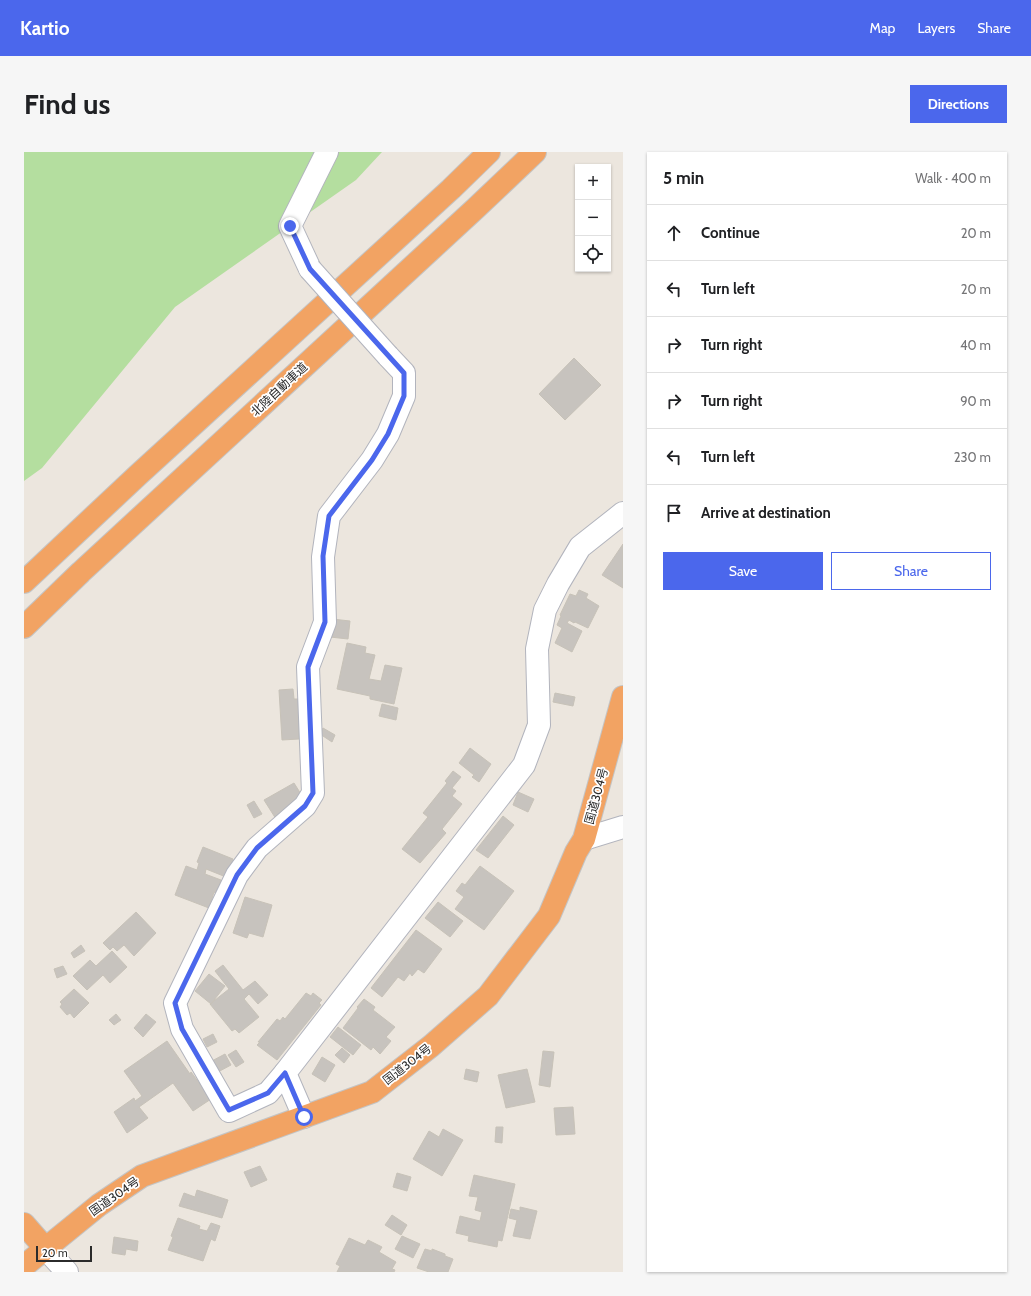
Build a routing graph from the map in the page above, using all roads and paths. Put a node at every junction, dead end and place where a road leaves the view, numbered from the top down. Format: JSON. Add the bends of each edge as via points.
{"nodes":[{"id":1,"x":327,"y":152,"type":"edge"},
{"id":2,"x":489,"y":152,"type":"edge"},
{"id":3,"x":535,"y":152,"type":"edge"},
{"id":4,"x":623,"y":513,"type":"edge"},
{"id":5,"x":24,"y":582,"type":"edge"},
{"id":6,"x":24,"y":627,"type":"edge"},
{"id":7,"x":623,"y":697,"type":"edge"},
{"id":8,"x":623,"y":827,"type":"edge"},
{"id":9,"x":584,"y":839,"type":"junction"},
{"id":10,"x":285,"y":1073,"type":"junction"},
{"id":11,"x":304,"y":1117,"type":"junction"},
{"id":12,"x":24,"y":1224,"type":"edge"},
{"id":13,"x":45,"y":1248,"type":"junction"},
{"id":14,"x":24,"y":1266,"type":"edge"},
{"id":15,"x":66,"y":1272,"type":"edge"}],
"edges":[{"from":1,"to":10,"type":"street","bridge":true,"via":[[290,226],[310,269],[404,373],[404,396],[388,434],[372,460],[329,516],[323,556],[325,622],[308,667],[313,793],[305,806],[257,848],[237,875],[175,1003],[182,1029],[229,1110],[268,1093]]},
{"from":2,"to":5,"type":"highway"},
{"from":3,"to":6,"type":"highway","name":"北陸自動車道"},
{"from":4,"to":10,"type":"street","via":[[580,547],[545,610],[537,649],[539,725],[524,765]]},
{"from":7,"to":9,"type":"highway","name":"国道304号"},
{"from":8,"to":9,"type":"street"},
{"from":9,"to":11,"type":"highway","name":"国道304号","via":[[549,916],[488,996],[431,1046],[372,1092]]},
{"from":10,"to":11,"type":"street"},
{"from":11,"to":13,"type":"highway","name":"国道304号","via":[[142,1176],[99,1205]]},
{"from":12,"to":13,"type":"highway"},
{"from":13,"to":14,"type":"highway","name":"国道304号"},
{"from":13,"to":15,"type":"street"}]}
